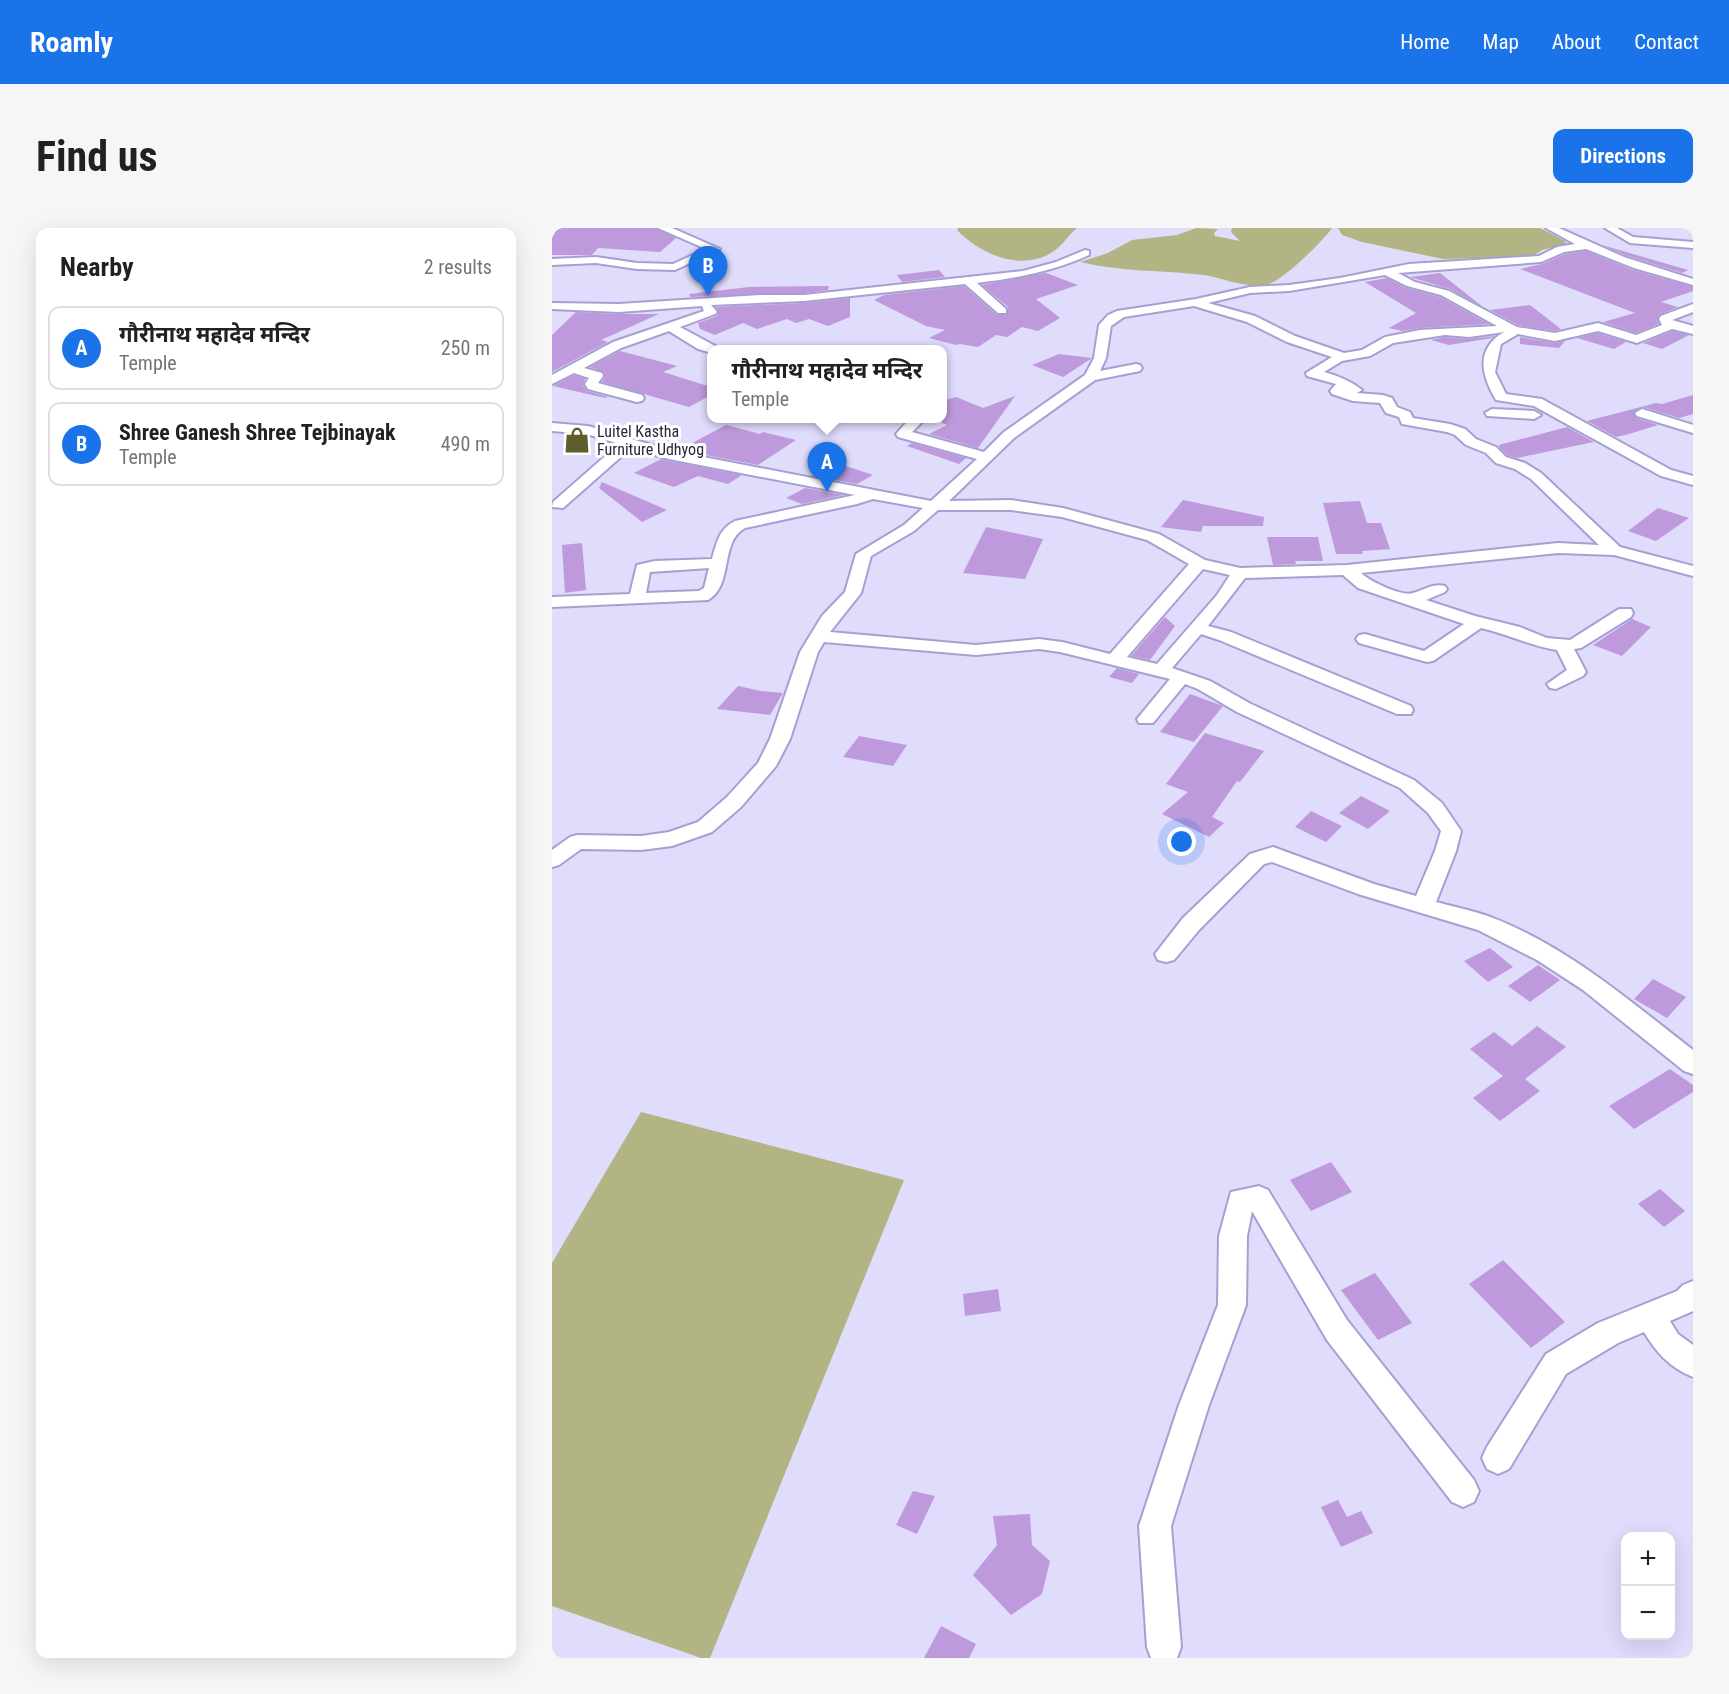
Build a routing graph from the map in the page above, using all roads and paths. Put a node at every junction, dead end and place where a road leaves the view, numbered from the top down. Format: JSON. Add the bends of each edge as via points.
{"nodes":[{"id":1,"x":663,"y":228,"type":"edge"},
{"id":2,"x":696,"y":228,"type":"edge"},
{"id":3,"x":1551,"y":228,"type":"edge"},
{"id":4,"x":1610,"y":228,"type":"edge"},
{"id":5,"x":1641,"y":232,"type":"dead end"},
{"id":6,"x":1693,"y":234,"type":"edge"},
{"id":7,"x":1693,"y":245,"type":"edge"},
{"id":8,"x":1586,"y":246,"type":"junction"},
{"id":9,"x":714,"y":249,"type":"junction"},
{"id":10,"x":1085,"y":253,"type":"dead end"},
{"id":11,"x":552,"y":261,"type":"edge"},
{"id":12,"x":1386,"y":271,"type":"junction"},
{"id":13,"x":967,"y":280,"type":"junction"},
{"id":14,"x":1693,"y":282,"type":"edge"},
{"id":15,"x":1684,"y":298,"type":"edge"},
{"id":16,"x":1196,"y":302,"type":"junction"},
{"id":17,"x":704,"y":303,"type":"junction"},
{"id":18,"x":552,"y":306,"type":"edge"},
{"id":19,"x":1693,"y":308,"type":"edge"},
{"id":20,"x":1002,"y":310,"type":"dead end"},
{"id":21,"x":1652,"y":314,"type":"dead end"},
{"id":22,"x":1635,"y":325,"type":"dead end"},
{"id":23,"x":1669,"y":325,"type":"junction"},
{"id":24,"x":670,"y":326,"type":"junction"},
{"id":25,"x":1598,"y":327,"type":"junction"},
{"id":26,"x":1511,"y":329,"type":"junction"},
{"id":27,"x":1693,"y":330,"type":"edge"},
{"id":28,"x":711,"y":345,"type":"edge"},
{"id":29,"x":1339,"y":357,"type":"junction"},
{"id":30,"x":1136,"y":368,"type":"dead end"},
{"id":31,"x":573,"y":369,"type":"junction"},
{"id":32,"x":1090,"y":377,"type":"junction"},
{"id":33,"x":552,"y":380,"type":"edge"},
{"id":34,"x":637,"y":398,"type":"dead end"},
{"id":35,"x":1492,"y":413,"type":"dead end"},
{"id":36,"x":1642,"y":413,"type":"dead end"},
{"id":37,"x":1563,"y":416,"type":"junction"},
{"id":38,"x":914,"y":423,"type":"edge"},
{"id":39,"x":552,"y":427,"type":"edge"},
{"id":40,"x":1693,"y":429,"type":"edge"},
{"id":41,"x":627,"y":444,"type":"junction"},
{"id":42,"x":988,"y":457,"type":"junction"},
{"id":43,"x":1693,"y":481,"type":"edge"},
{"id":44,"x":871,"y":494,"type":"junction"},
{"id":45,"x":558,"y":505,"type":"dead end"},
{"id":46,"x":933,"y":506,"type":"junction"},
{"id":47,"x":1614,"y":550,"type":"junction"},
{"id":48,"x":719,"y":563,"type":"junction"},
{"id":49,"x":1199,"y":563,"type":"junction"},
{"id":50,"x":1691,"y":566,"type":"edge"},
{"id":51,"x":1347,"y":570,"type":"junction"},
{"id":52,"x":1240,"y":573,"type":"junction"},
{"id":53,"x":1439,"y":589,"type":"dead end"},
{"id":54,"x":637,"y":598,"type":"junction"},
{"id":55,"x":1411,"y":600,"type":"junction"},
{"id":56,"x":552,"y":602,"type":"edge"},
{"id":57,"x":1625,"y":613,"type":"dead end"},
{"id":58,"x":1478,"y":622,"type":"junction"},
{"id":59,"x":1197,"y":628,"type":"junction"},
{"id":60,"x":818,"y":636,"type":"junction"},
{"id":61,"x":1365,"y":639,"type":"dead end"},
{"id":62,"x":1564,"y":646,"type":"junction"},
{"id":63,"x":1115,"y":660,"type":"junction"},
{"id":64,"x":1161,"y":670,"type":"junction"},
{"id":65,"x":1181,"y":677,"type":"junction"},
{"id":66,"x":1556,"y":684,"type":"dead end"},
{"id":67,"x":1404,"y":710,"type":"dead end"},
{"id":68,"x":1146,"y":719,"type":"dead end"},
{"id":69,"x":552,"y":860,"type":"edge"},
{"id":70,"x":1423,"y":907,"type":"junction"},
{"id":71,"x":1166,"y":954,"type":"dead end"},
{"id":72,"x":1693,"y":1064,"type":"edge"},
{"id":73,"x":1693,"y":1294,"type":"edge"},
{"id":74,"x":1650,"y":1316,"type":"junction"},
{"id":75,"x":1693,"y":1363,"type":"edge"},
{"id":76,"x":1498,"y":1458,"type":"dead end"},
{"id":77,"x":1463,"y":1491,"type":"dead end"},
{"id":78,"x":1164,"y":1647,"type":"dead end"}],
"edges":[{"from":1,"to":9,"type":"street"},
{"from":2,"to":9,"type":"street","via":[[716,244]]},
{"from":3,"to":8,"type":"street"},
{"from":4,"to":7,"type":"street","via":[[1630,240]]},
{"from":5,"to":6,"type":"street"},
{"from":8,"to":12,"type":"street","via":[[1561,249],[1541,259]]},
{"from":8,"to":14,"type":"street"},
{"from":9,"to":11,"type":"street","via":[[675,267],[596,260]]},
{"from":10,"to":13,"type":"street","via":[[1024,273]]},
{"from":12,"to":16,"type":"street","via":[[1289,288],[1250,290]]},
{"from":12,"to":26,"type":"street","via":[[1411,284],[1445,293]]},
{"from":13,"to":17,"type":"street","via":[[804,298]]},
{"from":13,"to":20,"type":"street"},
{"from":15,"to":21,"type":"street"},
{"from":16,"to":29,"type":"street"},
{"from":16,"to":32,"type":"street","via":[[1112,318],[1105,326],[1100,358]]},
{"from":17,"to":18,"type":"street","via":[[619,308]]},
{"from":17,"to":24,"type":"street","via":[[711,312]]},
{"from":19,"to":23,"type":"street","via":[[1665,319]]},
{"from":22,"to":25,"type":"street","via":[[1619,329],[1602,323]]},
{"from":23,"to":25,"type":"street","via":[[1637,339]]},
{"from":23,"to":27,"type":"street"},
{"from":24,"to":28,"type":"street"},
{"from":24,"to":31,"type":"street","via":[[617,345]]},
{"from":25,"to":26,"type":"street","via":[[1555,337]]},
{"from":26,"to":29,"type":"street","via":[[1420,334],[1389,340],[1366,353]]},
{"from":26,"to":37,"type":"street","via":[[1515,331],[1493,347],[1489,372],[1502,397],[1537,402]]},
{"from":29,"to":47,"type":"street","via":[[1312,373],[1341,381],[1344,385],[1337,391],[1346,395],[1383,399],[1391,410],[1405,415],[1407,421],[1460,432],[1501,460],[1520,466],[1536,476]]},
{"from":30,"to":32,"type":"street"},
{"from":31,"to":33,"type":"street"},
{"from":31,"to":34,"type":"street","via":[[597,376],[593,386]]},
{"from":32,"to":42,"type":"street","via":[[1009,435]]},
{"from":35,"to":37,"type":"street"},
{"from":36,"to":40,"type":"street"},
{"from":37,"to":43,"type":"street","via":[[1629,448],[1666,473]]},
{"from":38,"to":42,"type":"street","via":[[903,434]]},
{"from":39,"to":41,"type":"street","via":[[588,430]]},
{"from":41,"to":44,"type":"street"},
{"from":41,"to":45,"type":"street"},
{"from":42,"to":46,"type":"street"},
{"from":44,"to":46,"type":"street"},
{"from":44,"to":48,"type":"street","via":[[740,524],[727,535]]},
{"from":46,"to":49,"type":"street","via":[[1011,505],[1063,513],[1153,537]]},
{"from":46,"to":60,"type":"street","via":[[909,528],[864,554],[853,593]]},
{"from":47,"to":50,"type":"street"},
{"from":47,"to":51,"type":"street","via":[[1558,548]]},
{"from":48,"to":54,"type":"street","via":[[711,591],[702,596]]},
{"from":48,"to":54,"type":"street","via":[[643,568]]},
{"from":49,"to":52,"type":"street"},
{"from":49,"to":63,"type":"street"},
{"from":51,"to":52,"type":"street"},
{"from":51,"to":55,"type":"street","via":[[1364,585]]},
{"from":52,"to":59,"type":"street"},
{"from":53,"to":55,"type":"street"},
{"from":54,"to":56,"type":"street"},
{"from":55,"to":58,"type":"street"},
{"from":57,"to":62,"type":"street","via":[[1575,644]]},
{"from":58,"to":61,"type":"street","via":[[1426,657]]},
{"from":58,"to":62,"type":"street"},
{"from":59,"to":64,"type":"street"},
{"from":59,"to":67,"type":"street"},
{"from":60,"to":63,"type":"street","via":[[976,650],[1039,644]]},
{"from":60,"to":69,"type":"street","via":[[780,740],[766,766],[734,802],[705,826],[672,839],[577,842]]},
{"from":62,"to":66,"type":"street","via":[[1577,672]]},
{"from":63,"to":64,"type":"street"},
{"from":64,"to":65,"type":"street"},
{"from":65,"to":68,"type":"street"},
{"from":65,"to":70,"type":"street","via":[[1407,784],[1435,808],[1451,831],[1448,853],[1430,884]]},
{"from":70,"to":71,"type":"street","via":[[1273,854],[1257,860]]},
{"from":70,"to":72,"type":"street","via":[[1486,924],[1545,954],[1591,984]]},
{"from":73,"to":74,"type":"street"},
{"from":74,"to":75,"type":"street","via":[[1668,1344]]},
{"from":74,"to":76,"type":"street","via":[[1608,1333],[1556,1364]]},
{"from":77,"to":78,"type":"street","via":[[1338,1330],[1260,1198],[1241,1200],[1233,1236],[1232,1305],[1155,1526]]}]}
